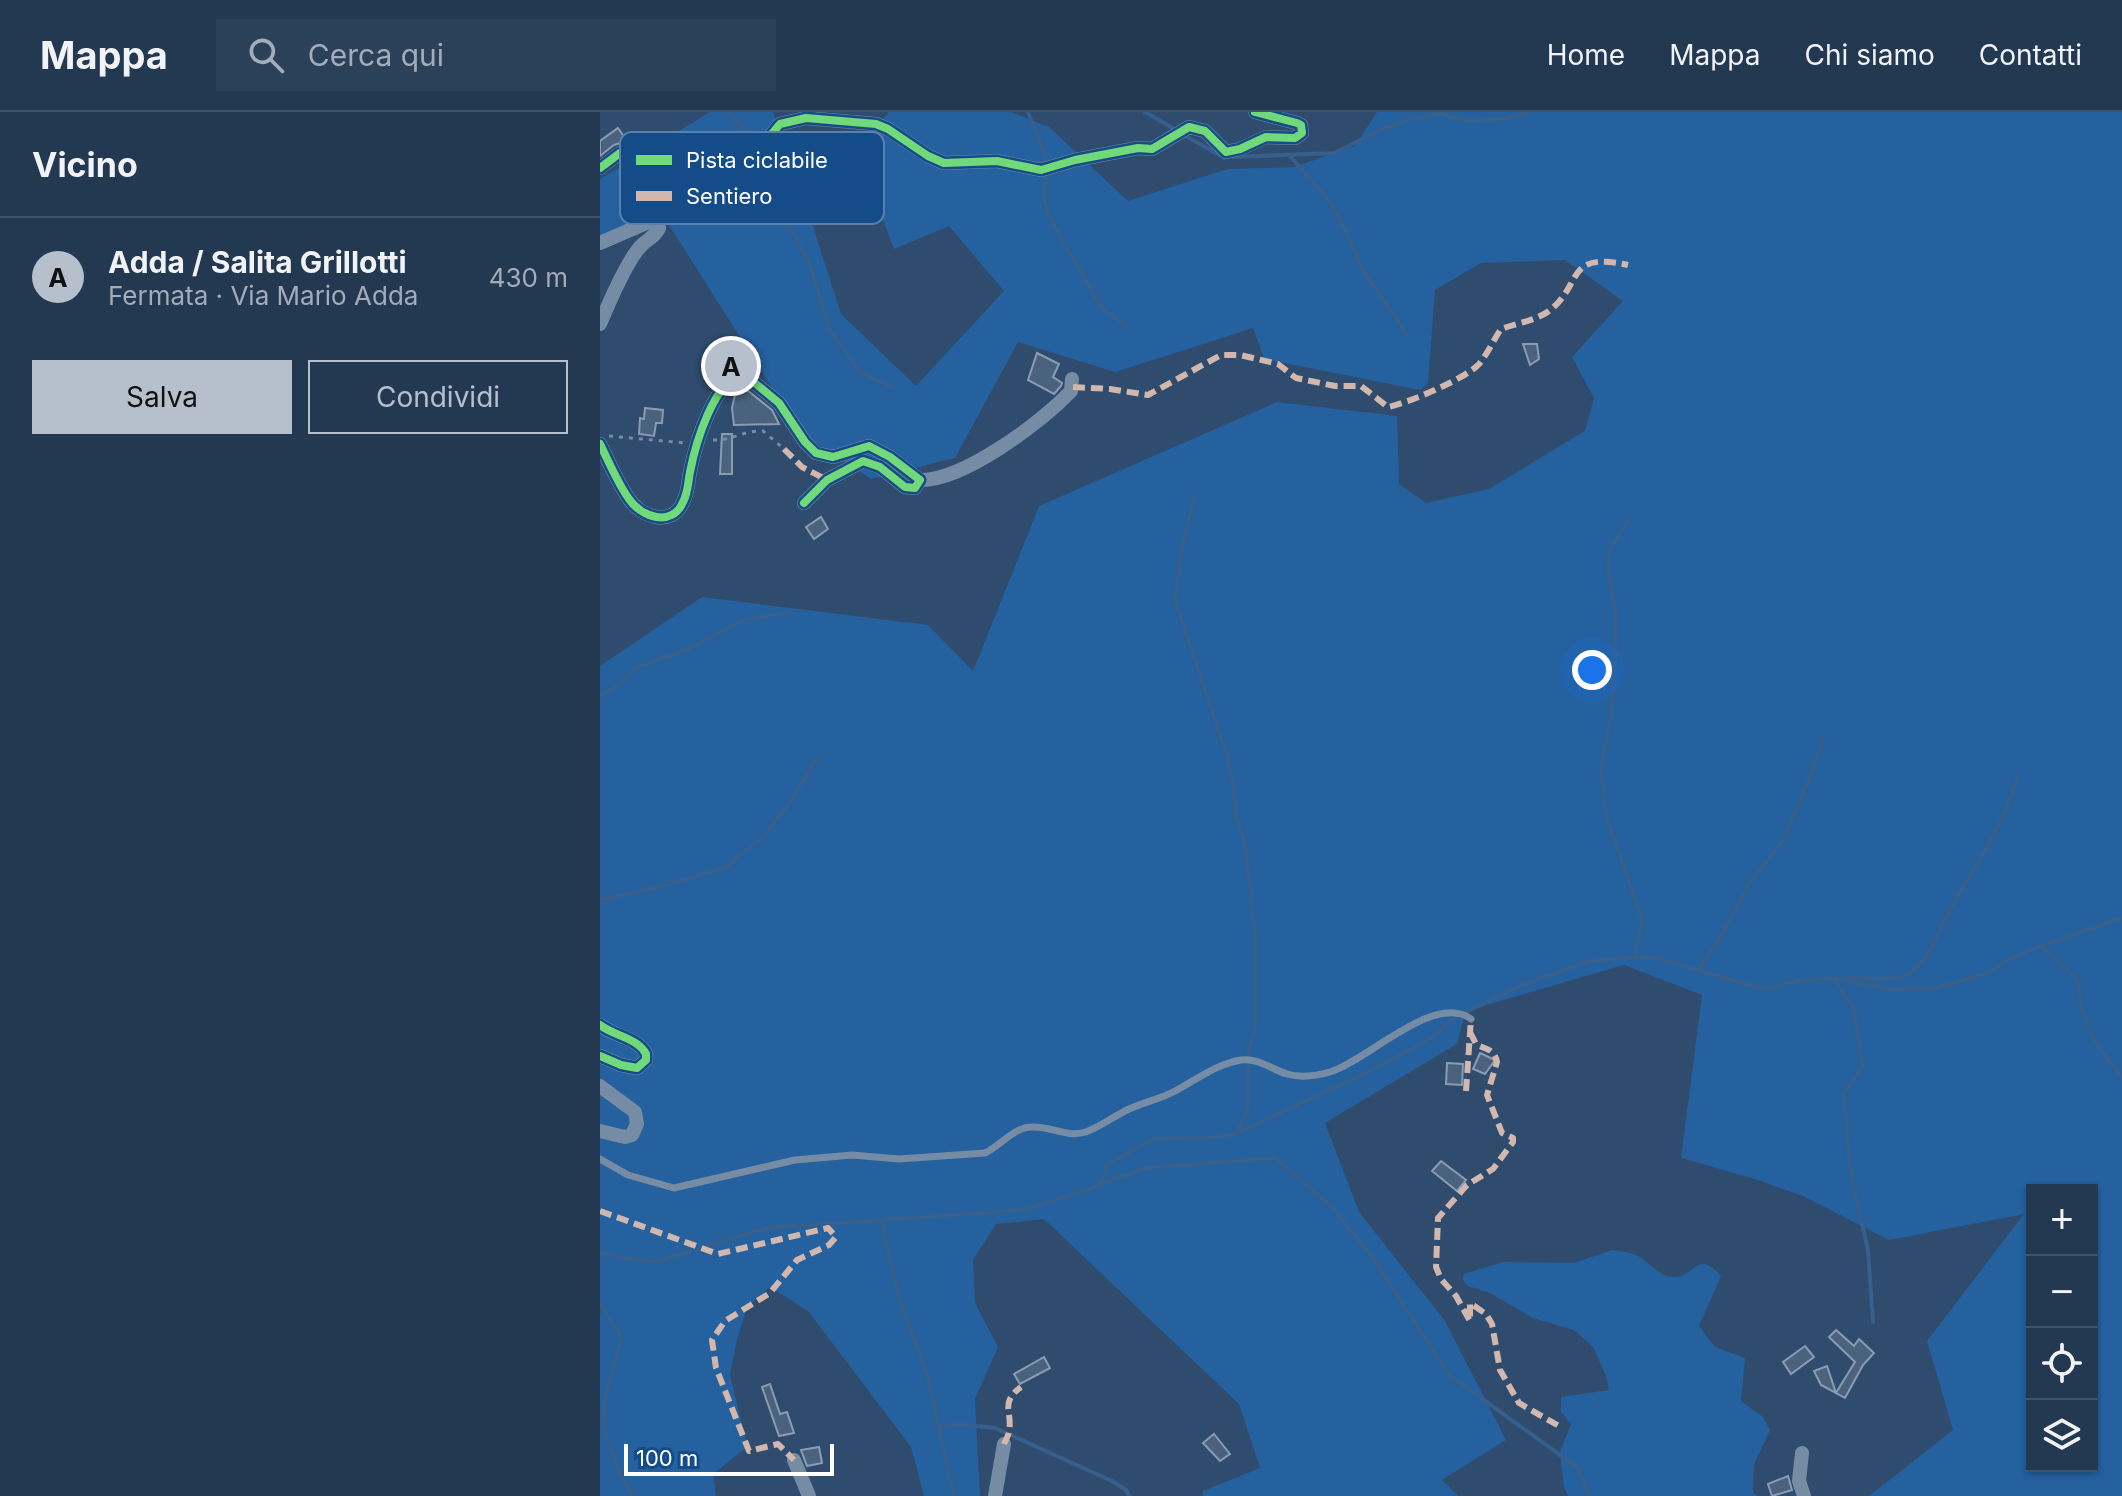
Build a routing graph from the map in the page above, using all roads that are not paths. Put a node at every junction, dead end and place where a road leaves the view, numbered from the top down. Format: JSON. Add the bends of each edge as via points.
{"nodes":[{"id":1,"x":1255,"y":112,"type":"edge"},
{"id":2,"x":773,"y":132,"type":"edge"},
{"id":3,"x":620,"y":153,"type":"edge"},
{"id":4,"x":600,"y":168,"type":"edge"},
{"id":5,"x":644,"y":224,"type":"edge"},
{"id":6,"x":656,"y":224,"type":"edge"},
{"id":7,"x":600,"y":243,"type":"edge"},
{"id":8,"x":600,"y":324,"type":"edge"},
{"id":9,"x":1072,"y":379,"type":"dead end"},
{"id":10,"x":600,"y":444,"type":"edge"},
{"id":11,"x":920,"y":480,"type":"junction"},
{"id":12,"x":804,"y":503,"type":"dead end"},
{"id":13,"x":1471,"y":1019,"type":"dead end"},
{"id":14,"x":600,"y":1025,"type":"edge"},
{"id":15,"x":600,"y":1056,"type":"edge"},
{"id":16,"x":600,"y":1086,"type":"edge"},
{"id":17,"x":600,"y":1131,"type":"edge"},
{"id":18,"x":600,"y":1159,"type":"edge"},
{"id":19,"x":1004,"y":1444,"type":"dead end"},
{"id":20,"x":1802,"y":1453,"type":"dead end"},
{"id":21,"x":794,"y":1460,"type":"dead end"},
{"id":22,"x":809,"y":1496,"type":"edge"},
{"id":23,"x":995,"y":1496,"type":"edge"},
{"id":24,"x":1804,"y":1496,"type":"edge"}],
"edges":[{"from":1,"to":2,"type":"street","via":[[1297,123],[1302,133],[1295,138],[1266,137],[1226,152],[1205,131],[1189,127],[1152,149],[1041,170],[997,161],[944,163],[876,124],[806,118],[780,124]]},
{"from":3,"to":4,"type":"street"},
{"from":5,"to":7,"type":"street"},
{"from":6,"to":8,"type":"street","via":[[654,238],[642,245]]},
{"from":9,"to":11,"type":"street","via":[[1071,391],[1026,431],[968,465]]},
{"from":10,"to":11,"type":"street","via":[[638,509],[656,518],[676,512],[686,495],[709,413],[725,384],[744,374],[779,403],[816,453],[833,457],[869,446]]},
{"from":11,"to":12,"type":"street","via":[[915,488],[905,487],[863,461],[820,485]]},
{"from":13,"to":18,"type":"lane","via":[[1457,1012],[1434,1015],[1347,1066],[1314,1076],[1286,1074],[1241,1060],[1088,1131],[1073,1135],[1022,1129],[985,1153],[795,1160],[674,1188],[628,1175]]},
{"from":14,"to":15,"type":"street","via":[[639,1044],[646,1060],[637,1068]]},
{"from":16,"to":17,"type":"street","via":[[635,1112],[637,1124],[625,1137]]},
{"from":19,"to":23,"type":"street"},
{"from":20,"to":24,"type":"street","via":[[1799,1481]]},
{"from":21,"to":22,"type":"street"}]}
